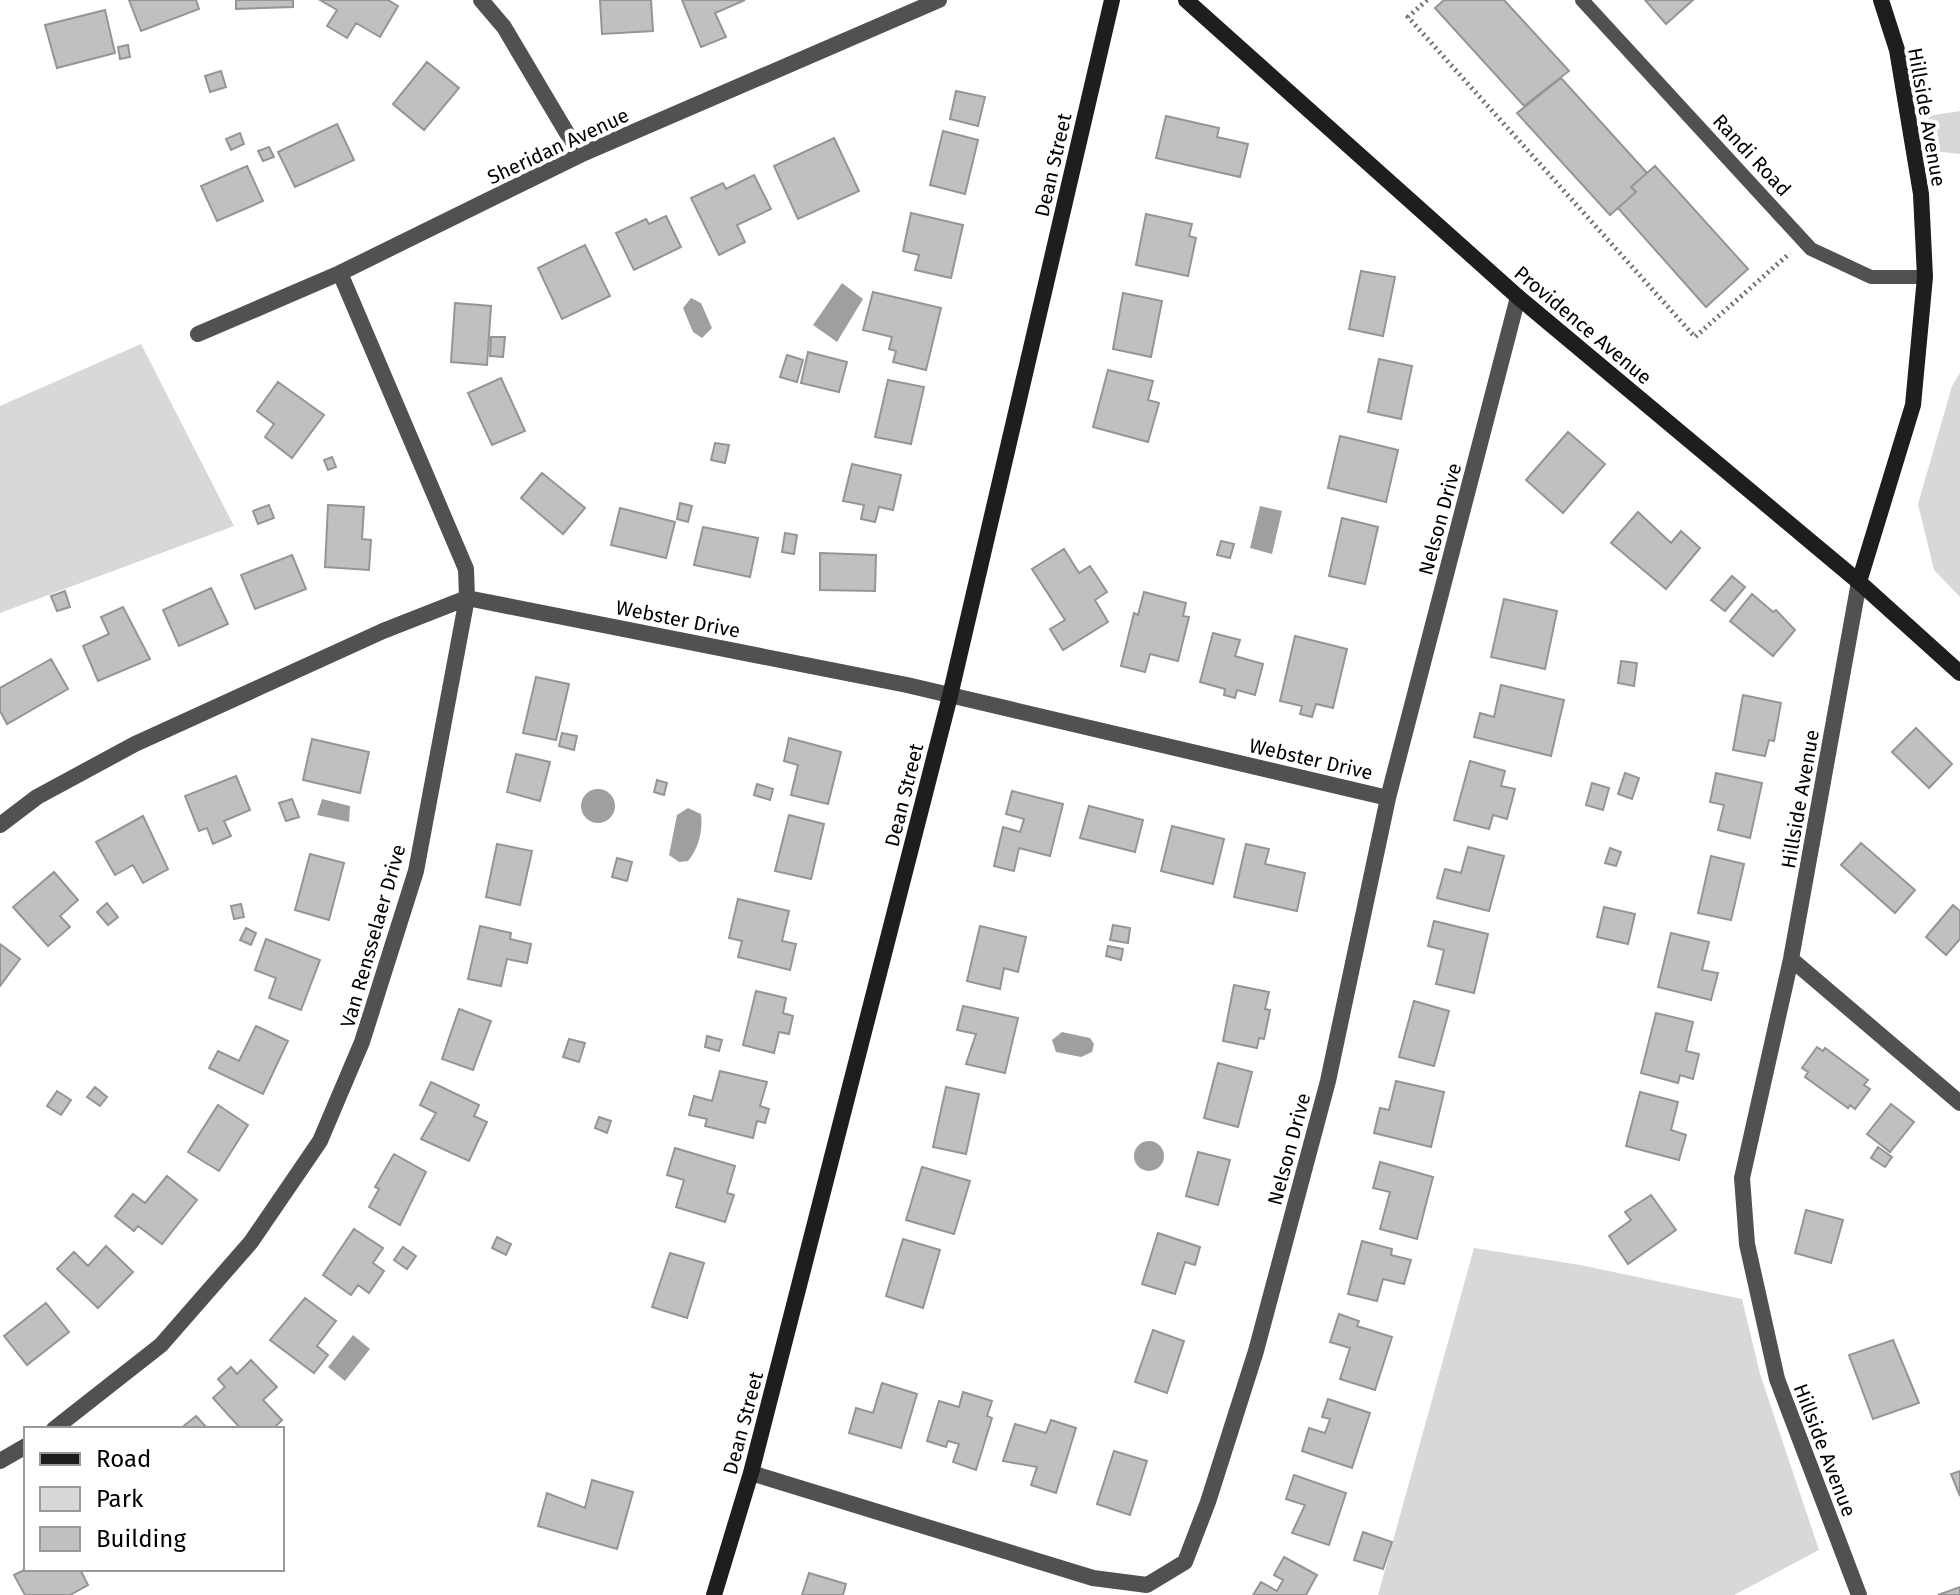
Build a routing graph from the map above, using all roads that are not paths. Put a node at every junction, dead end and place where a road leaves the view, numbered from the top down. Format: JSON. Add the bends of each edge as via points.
{"nodes":[{"id":1,"x":481,"y":0,"type":"edge"},
{"id":2,"x":939,"y":0,"type":"edge"},
{"id":3,"x":1112,"y":0,"type":"edge"},
{"id":4,"x":1186,"y":0,"type":"edge"},
{"id":5,"x":1582,"y":0,"type":"edge"},
{"id":6,"x":1881,"y":0,"type":"edge"},
{"id":7,"x":580,"y":155,"type":"junction"},
{"id":8,"x":340,"y":273,"type":"junction"},
{"id":9,"x":1925,"y":277,"type":"junction"},
{"id":10,"x":1518,"y":297,"type":"junction"},
{"id":11,"x":198,"y":334,"type":"dead end"},
{"id":12,"x":1859,"y":582,"type":"junction"},
{"id":13,"x":467,"y":598,"type":"junction"},
{"id":14,"x":1960,"y":673,"type":"edge"},
{"id":15,"x":950,"y":696,"type":"junction"},
{"id":16,"x":1388,"y":798,"type":"junction"},
{"id":17,"x":0,"y":825,"type":"edge"},
{"id":18,"x":1791,"y":959,"type":"junction"},
{"id":19,"x":1960,"y":1103,"type":"edge"},
{"id":20,"x":57,"y":1427,"type":"edge"},
{"id":21,"x":24,"y":1447,"type":"edge"},
{"id":22,"x":0,"y":1461,"type":"edge"},
{"id":23,"x":751,"y":1473,"type":"junction"},
{"id":24,"x":714,"y":1595,"type":"edge"},
{"id":25,"x":1859,"y":1595,"type":"edge"}],
"edges":[{"from":1,"to":7,"type":"street","via":[[504,27]]},
{"from":2,"to":7,"type":"street","name":"Sheridan Avenue"},
{"from":3,"to":15,"type":"street","name":"Dean Street"},
{"from":4,"to":10,"type":"street","name":"Providence Avenue"},
{"from":5,"to":9,"type":"lane","name":"Randi Road","via":[[1811,249],[1871,277]]},
{"from":6,"to":9,"type":"street","name":"Hillside Avenue","via":[[1897,50],[1921,194]]},
{"from":7,"to":8,"type":"street","name":"Sheridan Avenue"},
{"from":8,"to":11,"type":"street","name":"Sheridan Avenue"},
{"from":8,"to":13,"type":"street","name":"Van Rensselaer Drive","via":[[466,569]]},
{"from":9,"to":12,"type":"street","name":"Hillside Avenue","via":[[1913,405]]},
{"from":10,"to":12,"type":"street","name":"Providence Avenue"},
{"from":10,"to":16,"type":"street","name":"Nelson Drive"},
{"from":12,"to":14,"type":"street","name":"Providence Avenue"},
{"from":12,"to":18,"type":"street","name":"Hillside Avenue"},
{"from":13,"to":15,"type":"street","name":"Webster Drive"},
{"from":13,"to":17,"type":"street","via":[[135,744],[37,797]]},
{"from":13,"to":20,"type":"street","name":"Van Rensselaer Drive","via":[[416,871],[362,1042],[320,1141],[251,1242],[161,1345]]},
{"from":15,"to":16,"type":"street","name":"Webster Drive"},
{"from":15,"to":23,"type":"street","name":"Dean Street"},
{"from":16,"to":23,"type":"street","name":"Nelson Drive","via":[[1328,1081],[1276,1276],[1185,1562],[1147,1585],[1093,1578]]},
{"from":18,"to":19,"type":"street"},
{"from":18,"to":25,"type":"street","name":"Hillside Avenue","via":[[1742,1178],[1747,1244],[1777,1379]]},
{"from":21,"to":22,"type":"street"},
{"from":23,"to":24,"type":"street","name":"Dean Street"}]}
